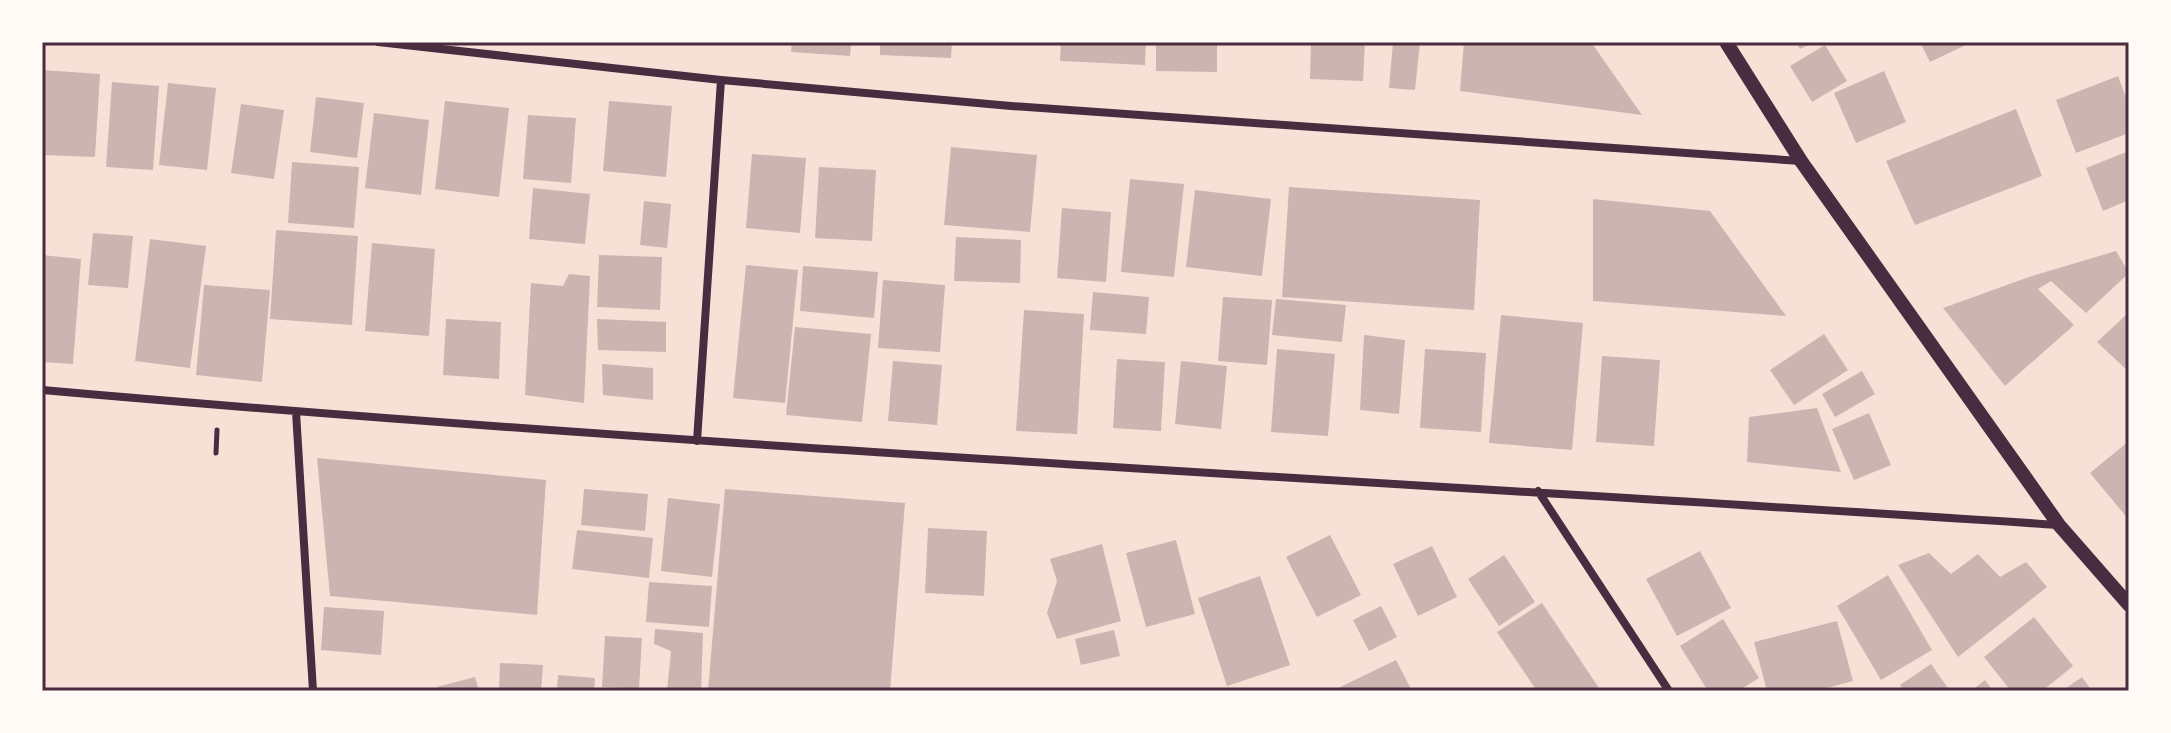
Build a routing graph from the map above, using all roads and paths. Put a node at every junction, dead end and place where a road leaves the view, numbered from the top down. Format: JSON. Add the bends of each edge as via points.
{"nodes":[{"id":1,"x":378,"y":42,"type":"edge"},
{"id":2,"x":1726,"y":42,"type":"edge"},
{"id":3,"x":721,"y":80,"type":"junction"},
{"id":4,"x":1801,"y":161,"type":"junction"},
{"id":5,"x":42,"y":390,"type":"edge"},
{"id":6,"x":296,"y":412,"type":"junction"},
{"id":7,"x":697,"y":441,"type":"junction"},
{"id":8,"x":1538,"y":491,"type":"junction"},
{"id":9,"x":2059,"y":525,"type":"junction"},
{"id":10,"x":2129,"y":605,"type":"edge"},
{"id":11,"x":313,"y":691,"type":"edge"},
{"id":12,"x":1669,"y":691,"type":"edge"}],
"edges":[{"from":1,"to":3,"type":"street"},
{"from":2,"to":4,"type":"street"},
{"from":3,"to":4,"type":"street","via":[[1011,106]]},
{"from":3,"to":7,"type":"street"},
{"from":4,"to":9,"type":"street"},
{"from":5,"to":6,"type":"street"},
{"from":6,"to":7,"type":"street"},
{"from":6,"to":11,"type":"street"},
{"from":7,"to":8,"type":"street"},
{"from":8,"to":9,"type":"street"},
{"from":8,"to":12,"type":"street"},
{"from":9,"to":10,"type":"street"}]}
